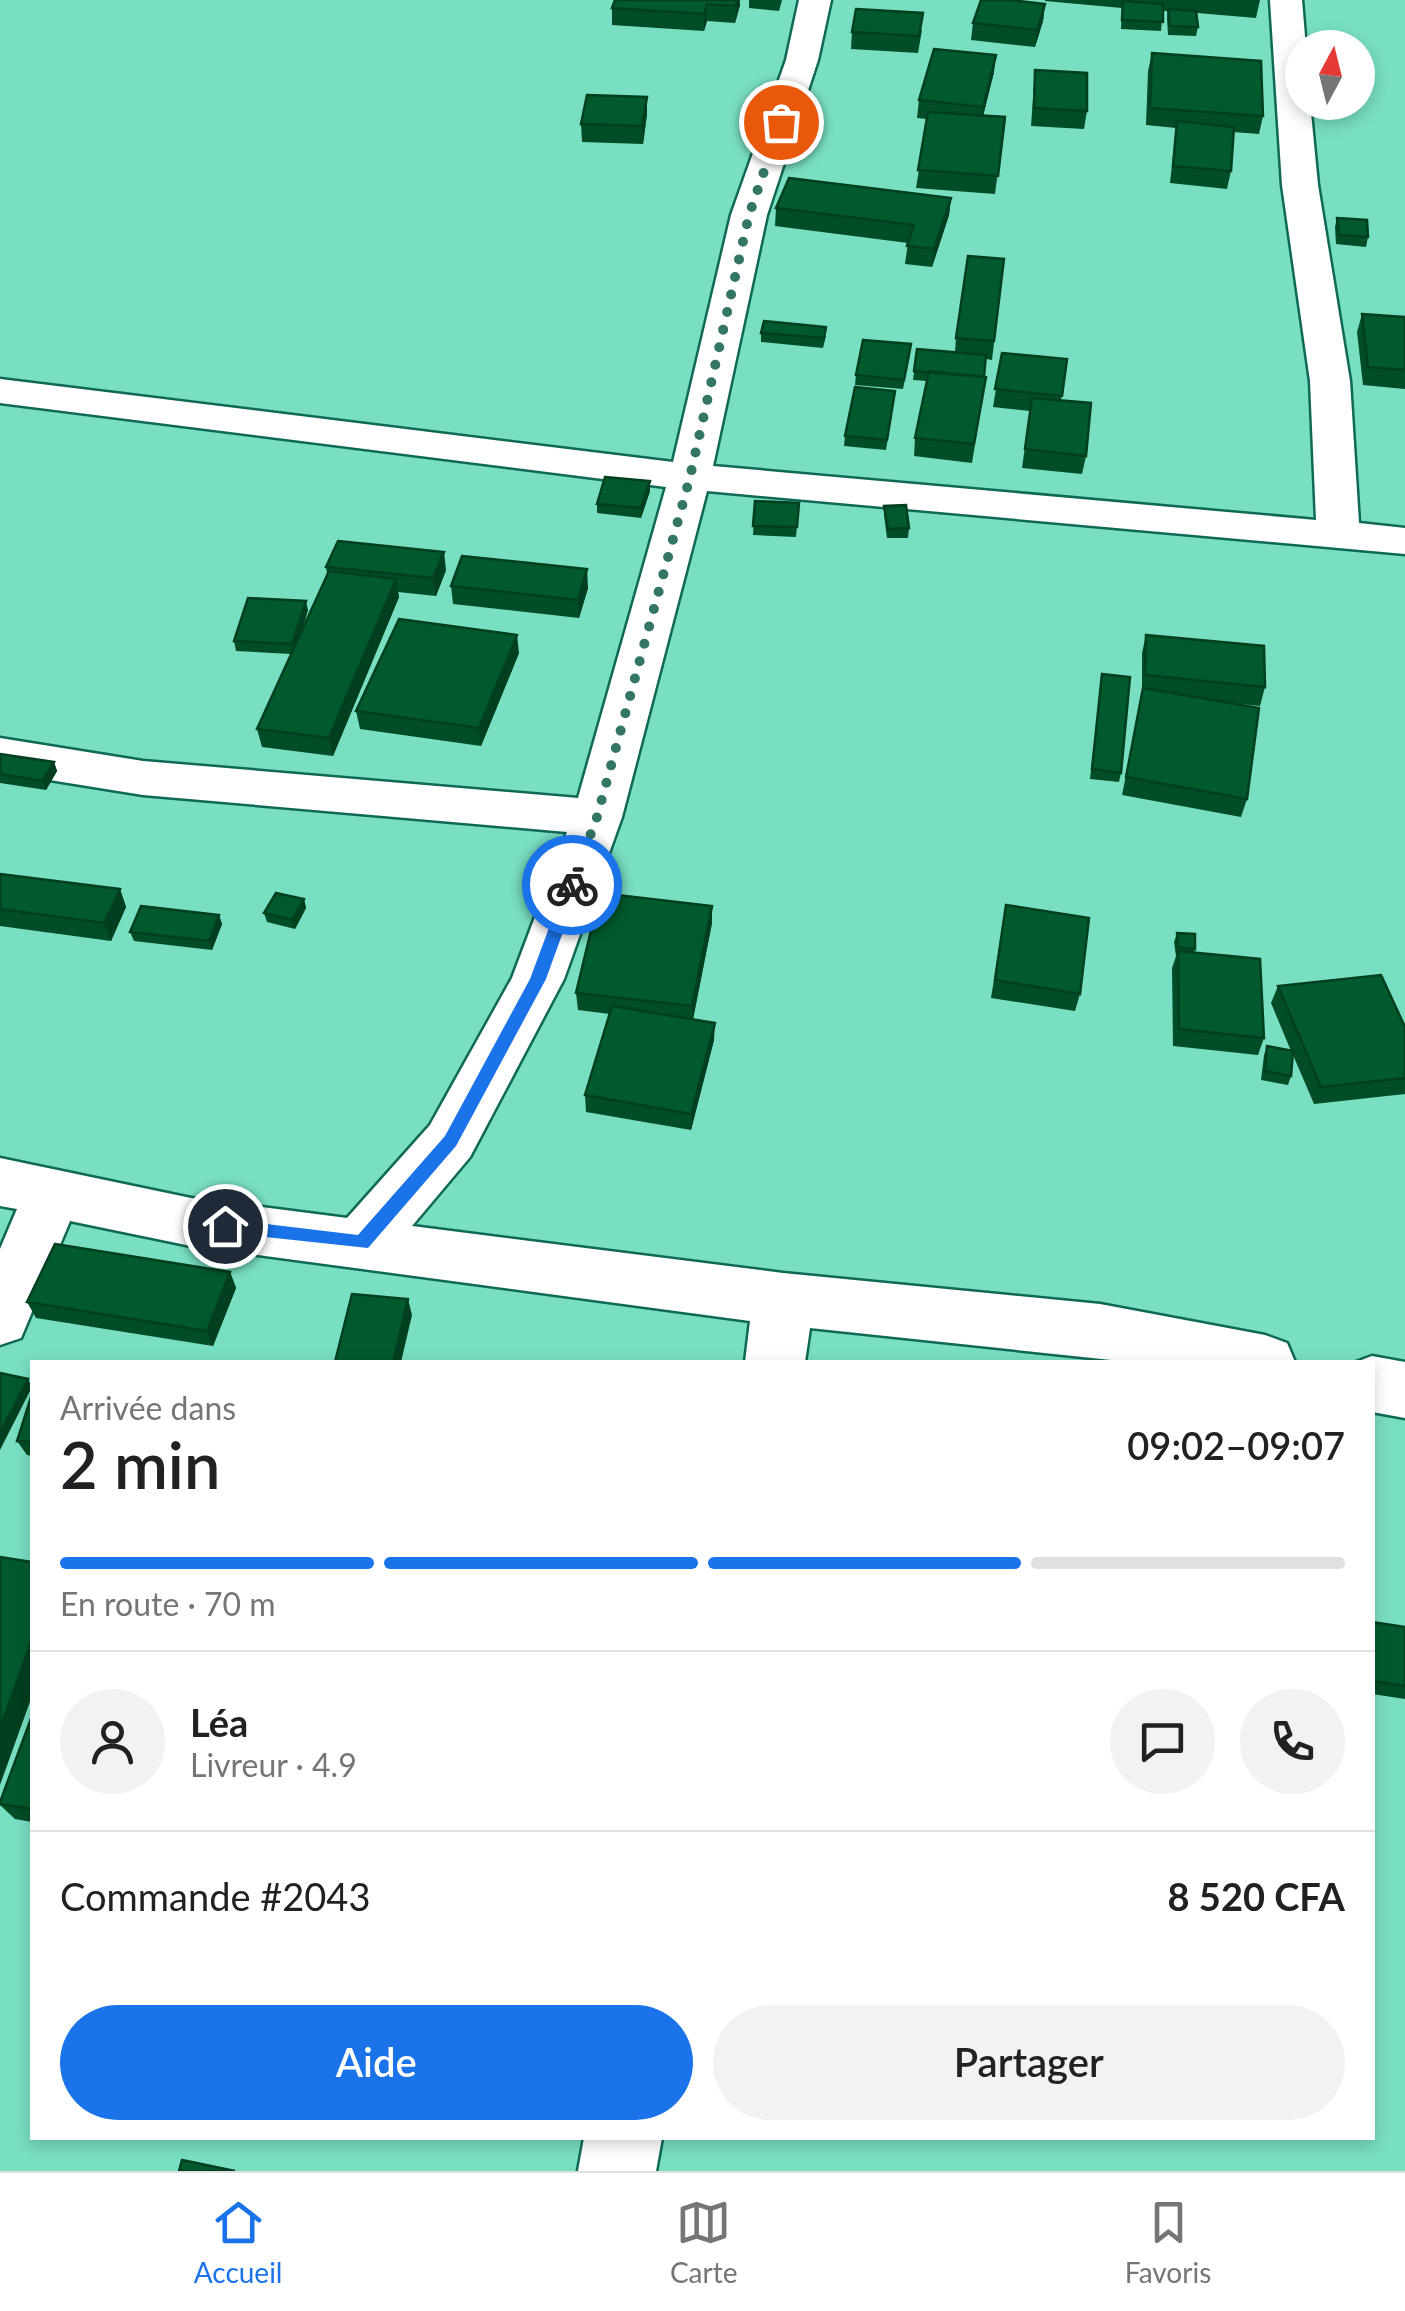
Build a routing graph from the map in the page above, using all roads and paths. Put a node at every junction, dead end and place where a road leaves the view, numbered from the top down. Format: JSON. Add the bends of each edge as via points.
{"nodes":[{"id":1,"x":816,"y":0,"type":"edge"},
{"id":2,"x":1286,"y":0,"type":"edge"},
{"id":3,"x":0,"y":392,"type":"edge"},
{"id":4,"x":690,"y":477,"type":"junction"},
{"id":5,"x":1338,"y":532,"type":"junction"},
{"id":6,"x":1405,"y":541,"type":"edge"},
{"id":7,"x":0,"y":755,"type":"edge"},
{"id":8,"x":597,"y":817,"type":"junction"},
{"id":9,"x":26,"y":1188,"type":"edge"},
{"id":10,"x":362,"y":1242,"type":"junction"},
{"id":11,"x":783,"y":1299,"type":"junction"},
{"id":12,"x":0,"y":1318,"type":"edge"},
{"id":13,"x":775,"y":1360,"type":"edge"},
{"id":14,"x":1255,"y":1360,"type":"edge"},
{"id":15,"x":1375,"y":1385,"type":"edge"},
{"id":16,"x":1405,"y":1390,"type":"edge"},
{"id":17,"x":623,"y":2140,"type":"edge"},
{"id":18,"x":617,"y":2171,"type":"edge"}],
"edges":[{"from":1,"to":4,"type":"street","via":[[749,215]]},
{"from":2,"to":5,"type":"street","via":[[1300,185],[1330,381]]},
{"from":3,"to":4,"type":"street"},
{"from":4,"to":5,"type":"street"},
{"from":4,"to":8,"type":"street"},
{"from":5,"to":6,"type":"street"},
{"from":7,"to":8,"type":"street","via":[[143,778]]},
{"from":8,"to":10,"type":"street","via":[[538,979],[450,1141]]},
{"from":9,"to":10,"type":"street","via":[[191,1222]]},
{"from":9,"to":12,"type":"street"},
{"from":10,"to":11,"type":"street"},
{"from":11,"to":13,"type":"street"},
{"from":11,"to":14,"type":"street","via":[[1100,1330]]},
{"from":15,"to":16,"type":"street"},
{"from":17,"to":18,"type":"street"}]}
